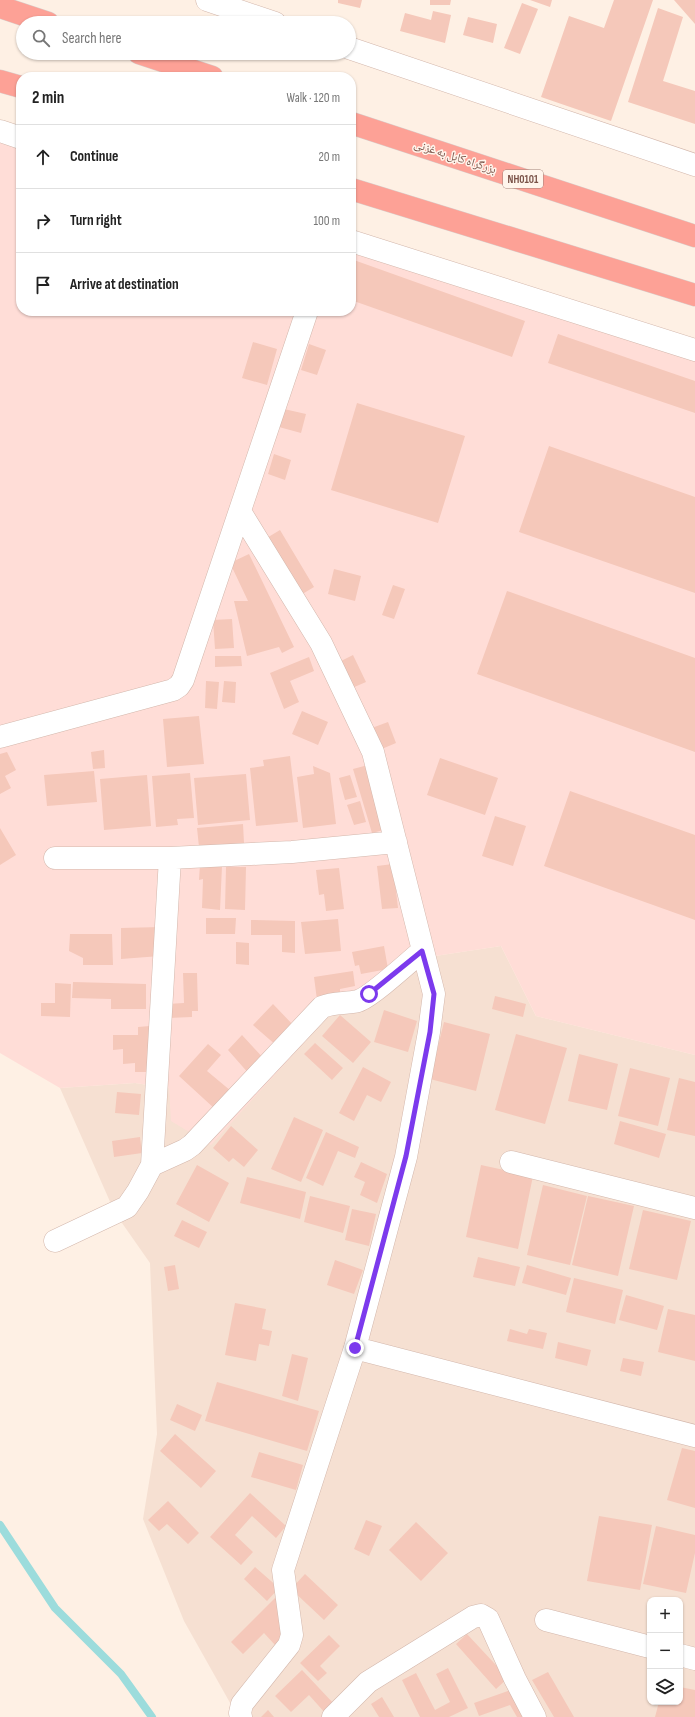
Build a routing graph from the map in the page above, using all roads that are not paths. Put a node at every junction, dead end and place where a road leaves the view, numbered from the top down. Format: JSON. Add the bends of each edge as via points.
{"nodes":[{"id":1,"x":207,"y":0,"type":"edge"},
{"id":2,"x":0,"y":7,"type":"edge"},
{"id":3,"x":27,"y":16,"type":"edge"},
{"id":4,"x":254,"y":16,"type":"edge"},
{"id":5,"x":356,"y":50,"type":"edge"},
{"id":6,"x":160,"y":60,"type":"edge"},
{"id":7,"x":197,"y":72,"type":"edge"},
{"id":8,"x":0,"y":81,"type":"edge"},
{"id":9,"x":16,"y":86,"type":"edge"},
{"id":10,"x":356,"y":125,"type":"edge"},
{"id":11,"x":0,"y":131,"type":"edge"},
{"id":12,"x":16,"y":136,"type":"edge"},
{"id":13,"x":695,"y":165,"type":"edge"},
{"id":14,"x":356,"y":191,"type":"edge"},
{"id":15,"x":695,"y":236,"type":"edge"},
{"id":16,"x":356,"y":243,"type":"edge"},
{"id":17,"x":695,"y":295,"type":"edge"},
{"id":18,"x":305,"y":316,"type":"edge"},
{"id":19,"x":695,"y":350,"type":"edge"},
{"id":20,"x":241,"y":513,"type":"junction"},
{"id":21,"x":0,"y":737,"type":"edge"},
{"id":22,"x":396,"y":842,"type":"junction"},
{"id":23,"x":55,"y":858,"type":"dead end"},
{"id":24,"x":170,"y":858,"type":"junction"},
{"id":25,"x":422,"y":951,"type":"junction"},
{"id":26,"x":511,"y":1162,"type":"dead end"},
{"id":27,"x":152,"y":1165,"type":"junction"},
{"id":28,"x":695,"y":1208,"type":"edge"},
{"id":29,"x":56,"y":1241,"type":"dead end"},
{"id":30,"x":355,"y":1348,"type":"junction"},
{"id":31,"x":695,"y":1436,"type":"edge"},
{"id":32,"x":546,"y":1620,"type":"dead end"},
{"id":33,"x":647,"y":1646,"type":"edge"},
{"id":34,"x":683,"y":1656,"type":"edge"},
{"id":35,"x":695,"y":1659,"type":"edge"},
{"id":36,"x":241,"y":1717,"type":"edge"},
{"id":37,"x":333,"y":1717,"type":"edge"},
{"id":38,"x":535,"y":1717,"type":"edge"}],
"edges":[{"from":1,"to":4,"type":"street"},
{"from":2,"to":3,"type":"highway"},
{"from":5,"to":13,"type":"street"},
{"from":6,"to":7,"type":"highway"},
{"from":8,"to":9,"type":"highway"},
{"from":10,"to":15,"type":"highway","name":"بزرگراه کابل به غزنی","number":"NH0101"},
{"from":11,"to":12,"type":"street"},
{"from":14,"to":17,"type":"highway"},
{"from":16,"to":19,"type":"street"},
{"from":18,"to":20,"type":"street"},
{"from":20,"to":21,"type":"street","via":[[179,686],[174,690]]},
{"from":20,"to":22,"type":"street","via":[[321,642],[373,752]]},
{"from":22,"to":24,"type":"street","via":[[292,852]]},
{"from":22,"to":25,"type":"street"},
{"from":23,"to":24,"type":"street"},
{"from":24,"to":27,"type":"street"},
{"from":25,"to":27,"type":"street","via":[[359,1001],[331,1003],[322,1007],[192,1144],[185,1150]]},
{"from":25,"to":30,"type":"street","via":[[434,994],[430,1032],[406,1156]]},
{"from":26,"to":28,"type":"street"},
{"from":27,"to":29,"type":"street","via":[[126,1207]]},
{"from":30,"to":31,"type":"street"},
{"from":30,"to":36,"type":"street","via":[[283,1570],[292,1635],[289,1645],[242,1704]]},
{"from":32,"to":33,"type":"street"},
{"from":34,"to":35,"type":"street"},
{"from":37,"to":38,"type":"street","via":[[368,1682],[473,1617],[482,1615],[488,1619]]}]}
